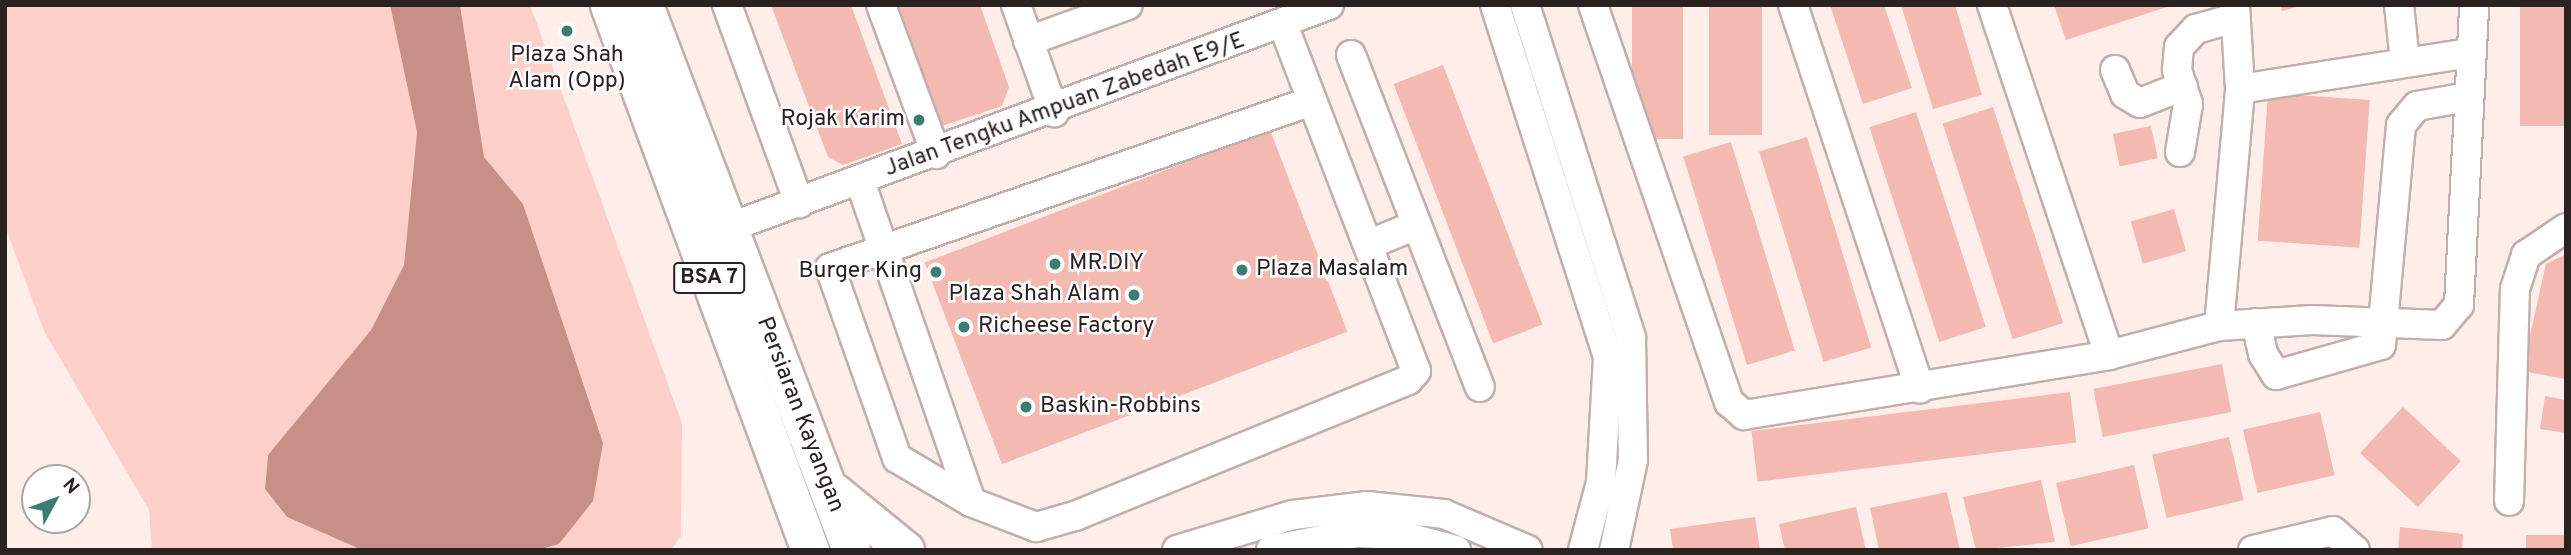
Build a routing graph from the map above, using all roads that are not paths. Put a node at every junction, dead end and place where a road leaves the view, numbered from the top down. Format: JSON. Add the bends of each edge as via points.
{"nodes":[{"id":1,"x":609,"y":5,"type":"edge"},
{"id":2,"x":644,"y":5,"type":"edge"},
{"id":3,"x":727,"y":5,"type":"edge"},
{"id":4,"x":881,"y":5,"type":"edge"},
{"id":5,"x":1016,"y":5,"type":"edge"},
{"id":6,"x":1128,"y":5,"type":"edge"},
{"id":7,"x":1329,"y":5,"type":"edge"},
{"id":8,"x":1495,"y":5,"type":"edge"},
{"id":9,"x":1525,"y":5,"type":"edge"},
{"id":10,"x":1593,"y":5,"type":"edge"},
{"id":11,"x":1793,"y":5,"type":"edge"},
{"id":12,"x":1992,"y":5,"type":"edge"},
{"id":13,"x":2399,"y":5,"type":"edge"},
{"id":14,"x":2474,"y":5,"type":"edge"},
{"id":15,"x":2235,"y":11,"type":"edge"},
{"id":16,"x":1283,"y":25,"type":"junction"},
{"id":17,"x":1028,"y":41,"type":"junction"},
{"id":18,"x":2470,"y":53,"type":"junction"},
{"id":19,"x":1351,"y":55,"type":"dead end"},
{"id":20,"x":2405,"y":62,"type":"junction"},
{"id":21,"x":2115,"y":70,"type":"dead end"},
{"id":22,"x":2183,"y":86,"type":"junction"},
{"id":23,"x":2240,"y":89,"type":"junction"},
{"id":24,"x":2467,"y":97,"type":"junction"},
{"id":25,"x":1312,"y":101,"type":"junction"},
{"id":26,"x":1054,"y":112,"type":"junction"},
{"id":27,"x":2180,"y":152,"type":"dead end"},
{"id":28,"x":936,"y":154,"type":"junction"},
{"id":29,"x":860,"y":181,"type":"junction"},
{"id":30,"x":799,"y":203,"type":"junction"},
{"id":31,"x":1416,"y":225,"type":"junction"},
{"id":32,"x":728,"y":228,"type":"junction"},
{"id":33,"x":2566,"y":228,"type":"edge"},
{"id":34,"x":1370,"y":244,"type":"junction"},
{"id":35,"x":885,"y":253,"type":"junction"},
{"id":36,"x":2388,"y":320,"type":"junction"},
{"id":37,"x":2256,"y":323,"type":"junction"},
{"id":38,"x":2219,"y":326,"type":"junction"},
{"id":39,"x":2109,"y":355,"type":"junction"},
{"id":40,"x":1480,"y":387,"type":"dead end"},
{"id":41,"x":1920,"y":388,"type":"junction"},
{"id":42,"x":825,"y":484,"type":"junction"},
{"id":43,"x":789,"y":497,"type":"junction"},
{"id":44,"x":2508,"y":501,"type":"dead end"},
{"id":45,"x":971,"y":502,"type":"junction"},
{"id":46,"x":1255,"y":539,"type":"edge"},
{"id":47,"x":2351,"y":544,"type":"edge"},
{"id":48,"x":780,"y":550,"type":"edge"},
{"id":49,"x":810,"y":550,"type":"edge"},
{"id":50,"x":851,"y":550,"type":"edge"},
{"id":51,"x":905,"y":550,"type":"edge"},
{"id":52,"x":1177,"y":550,"type":"edge"},
{"id":53,"x":1271,"y":550,"type":"edge"},
{"id":54,"x":1455,"y":550,"type":"edge"},
{"id":55,"x":1528,"y":550,"type":"edge"},
{"id":56,"x":1583,"y":550,"type":"edge"},
{"id":57,"x":1614,"y":550,"type":"edge"},
{"id":58,"x":2253,"y":550,"type":"edge"}],
"edges":[{"from":1,"to":43,"type":"main road","name":"Persiaran Kayangan","number":"BSA 7"},
{"from":2,"to":32,"type":"main road","name":"Persiaran Kayangan","number":"BSA 7"},
{"from":3,"to":30,"type":"street"},
{"from":4,"to":28,"type":"street"},
{"from":5,"to":17,"type":"street"},
{"from":6,"to":17,"type":"street"},
{"from":7,"to":16,"type":"street","name":"Jalan Tengku Ampuan Zabedah E9/E"},
{"from":8,"to":56,"type":"street","via":[[1608,357],[1601,482]]},
{"from":9,"to":57,"type":"street","via":[[1631,338],[1633,460]]},
{"from":10,"to":41,"type":"street","via":[[1733,409],[1744,415]]},
{"from":11,"to":41,"type":"street"},
{"from":12,"to":39,"type":"street"},
{"from":13,"to":20,"type":"street"},
{"from":14,"to":18,"type":"street"},
{"from":15,"to":22,"type":"street","via":[[2196,29],[2179,47]]},
{"from":15,"to":23,"type":"street"},
{"from":16,"to":25,"type":"street"},
{"from":16,"to":26,"type":"street","name":"Jalan Tengku Ampuan Zabedah E9/E"},
{"from":17,"to":26,"type":"street"},
{"from":18,"to":20,"type":"street"},
{"from":18,"to":24,"type":"street"},
{"from":19,"to":31,"type":"street"},
{"from":20,"to":23,"type":"street"},
{"from":21,"to":22,"type":"street","via":[[2125,94],[2140,103]]},
{"from":22,"to":27,"type":"street","via":[[2188,104]]},
{"from":23,"to":38,"type":"street"},
{"from":24,"to":36,"type":"street","via":[[2417,106],[2401,125]]},
{"from":24,"to":36,"type":"street","via":[[2459,305],[2442,325]]},
{"from":25,"to":34,"type":"street"},
{"from":25,"to":35,"type":"street"},
{"from":26,"to":28,"type":"street","name":"Jalan Tengku Ampuan Zabedah E9/E"},
{"from":28,"to":29,"type":"street","name":"Jalan Tengku Ampuan Zabedah E9/E"},
{"from":29,"to":30,"type":"street","name":"Jalan Tengku Ampuan Zabedah E9/E"},
{"from":29,"to":35,"type":"street"},
{"from":30,"to":32,"type":"street","name":"Jalan Tengku Ampuan Zabedah E9/E"},
{"from":31,"to":34,"type":"street"},
{"from":31,"to":40,"type":"street"},
{"from":32,"to":42,"type":"main road","name":"Persiaran Kayangan","number":"BSA 7"},
{"from":33,"to":44,"type":"street","via":[[2526,255],[2515,289]]},
{"from":34,"to":45,"type":"street","via":[[1417,361],[1408,380],[1035,527]]},
{"from":35,"to":45,"type":"street"},
{"from":35,"to":45,"type":"street","via":[[836,262],[829,276],[897,458]]},
{"from":36,"to":37,"type":"street"},
{"from":36,"to":37,"type":"street","via":[[2381,345],[2284,375],[2271,371]]},
{"from":37,"to":38,"type":"street"},
{"from":38,"to":39,"type":"street"},
{"from":39,"to":41,"type":"street"},
{"from":42,"to":50,"type":"main road","name":"Persiaran Kayangan","number":"BSA 7"},
{"from":42,"to":51,"type":"main road"},
{"from":43,"to":48,"type":"main road"},
{"from":43,"to":49,"type":"main road","name":"Persiaran Kayangan","number":"BSA 7"},
{"from":46,"to":52,"type":"street"},
{"from":46,"to":55,"type":"street","via":[[1334,509],[1410,507],[1444,514]]},
{"from":47,"to":58,"type":"street","via":[[2333,531]]},
{"from":53,"to":54,"type":"street","via":[[1356,533],[1399,534]]}]}
